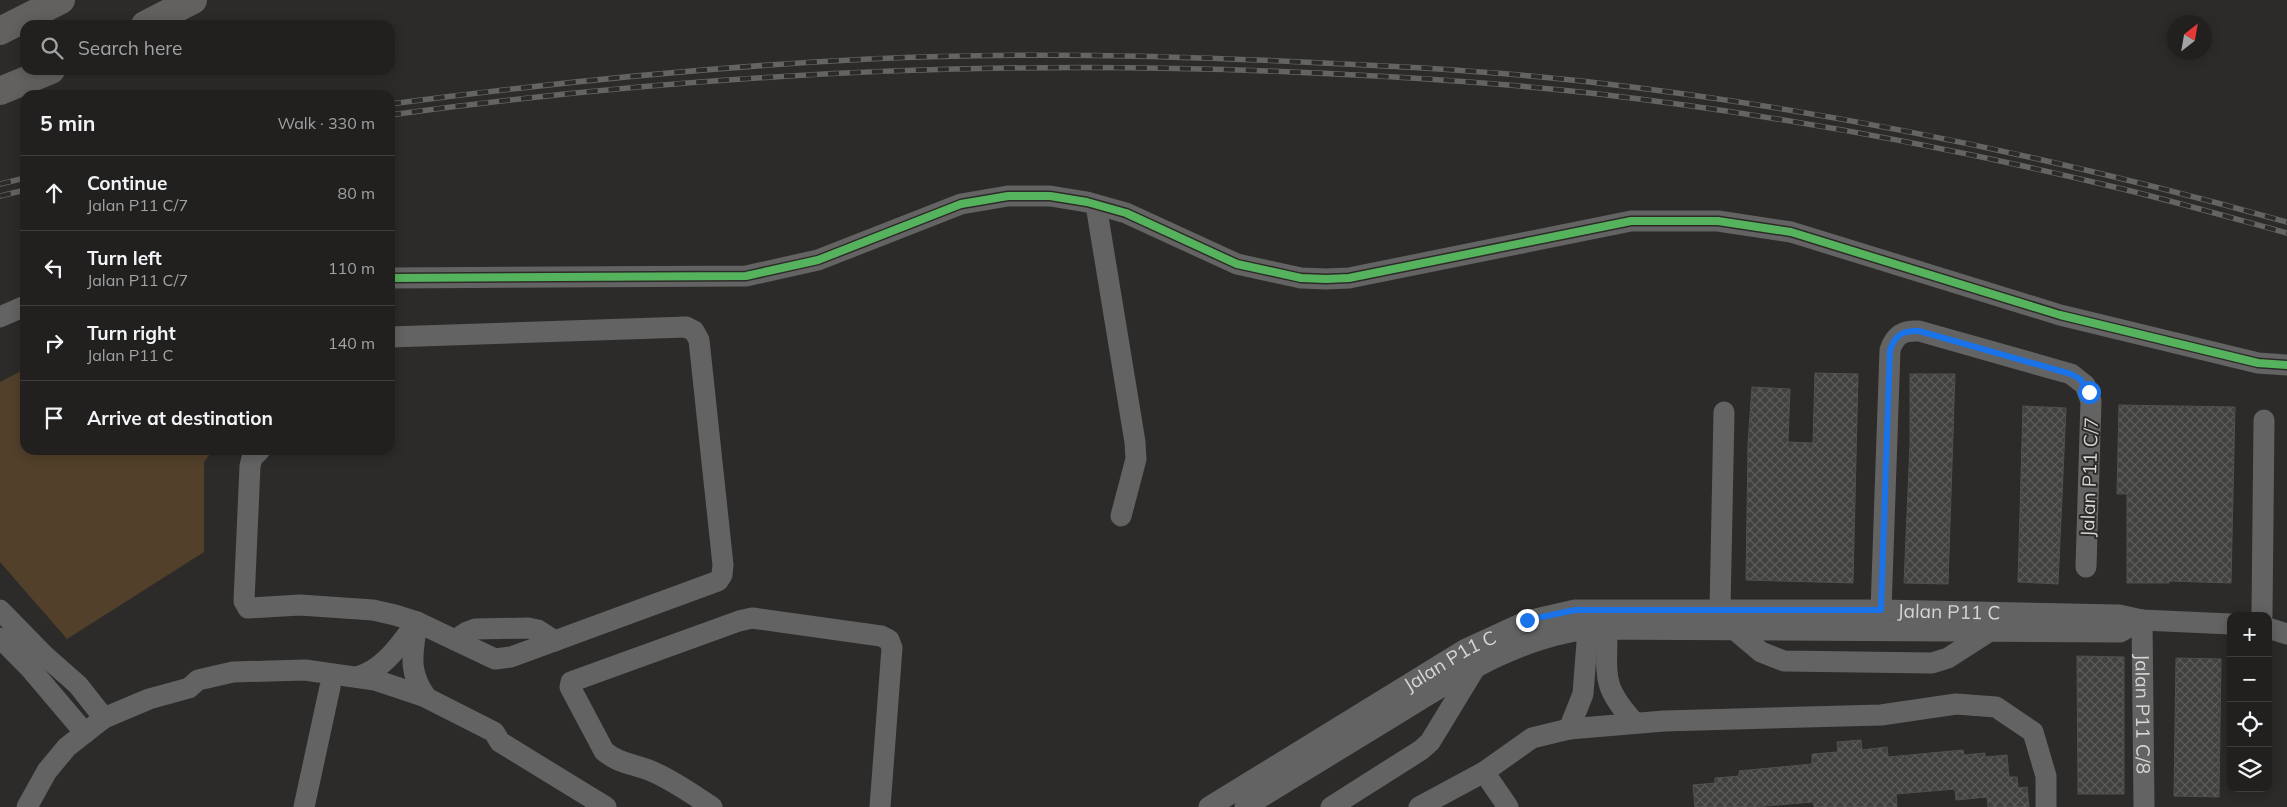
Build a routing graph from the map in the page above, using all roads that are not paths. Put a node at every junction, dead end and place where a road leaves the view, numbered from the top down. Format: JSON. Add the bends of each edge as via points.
{"nodes":[{"id":1,"x":61,"y":0,"type":"edge"},
{"id":2,"x":193,"y":0,"type":"edge"},
{"id":3,"x":20,"y":20,"type":"edge"},
{"id":4,"x":20,"y":20,"type":"edge"},
{"id":5,"x":155,"y":20,"type":"edge"},
{"id":6,"x":0,"y":30,"type":"edge"},
{"id":7,"x":38,"y":75,"type":"edge"},
{"id":8,"x":0,"y":91,"type":"edge"},
{"id":9,"x":1096,"y":205,"type":"junction"},
{"id":10,"x":395,"y":278,"type":"edge"},
{"id":11,"x":20,"y":308,"type":"edge"},
{"id":12,"x":0,"y":317,"type":"edge"},
{"id":13,"x":395,"y":337,"type":"edge"},
{"id":14,"x":2287,"y":365,"type":"edge"},
{"id":15,"x":1724,"y":412,"type":"dead end"},
{"id":16,"x":2264,"y":420,"type":"dead end"},
{"id":17,"x":255,"y":455,"type":"edge"},
{"id":18,"x":1120,"y":516,"type":"dead end"},
{"id":19,"x":2086,"y":567,"type":"dead end"},
{"id":20,"x":0,"y":610,"type":"edge"},
{"id":21,"x":1720,"y":610,"type":"junction"},
{"id":22,"x":1881,"y":610,"type":"junction"},
{"id":23,"x":2262,"y":612,"type":"edge"},
{"id":24,"x":2142,"y":620,"type":"junction"},
{"id":25,"x":417,"y":622,"type":"junction"},
{"id":26,"x":2227,"y":624,"type":"edge"},
{"id":27,"x":1597,"y":629,"type":"junction"},
{"id":28,"x":2272,"y":629,"type":"edge"},
{"id":29,"x":1736,"y":631,"type":"junction"},
{"id":30,"x":1990,"y":631,"type":"junction"},
{"id":31,"x":2287,"y":634,"type":"edge"},
{"id":32,"x":0,"y":638,"type":"edge"},
{"id":33,"x":456,"y":640,"type":"junction"},
{"id":34,"x":555,"y":641,"type":"junction"},
{"id":35,"x":1476,"y":665,"type":"junction"},
{"id":36,"x":357,"y":677,"type":"junction"},
{"id":37,"x":330,"y":687,"type":"junction"},
{"id":38,"x":189,"y":688,"type":"junction"},
{"id":39,"x":426,"y":697,"type":"junction"},
{"id":40,"x":104,"y":718,"type":"junction"},
{"id":41,"x":1635,"y":723,"type":"junction"},
{"id":42,"x":1569,"y":729,"type":"junction"},
{"id":43,"x":85,"y":733,"type":"junction"},
{"id":44,"x":500,"y":742,"type":"junction"},
{"id":45,"x":1484,"y":772,"type":"junction"},
{"id":46,"x":687,"y":800,"type":"edge"},
{"id":47,"x":27,"y":807,"type":"edge"},
{"id":48,"x":304,"y":807,"type":"edge"},
{"id":49,"x":606,"y":807,"type":"edge"},
{"id":50,"x":712,"y":807,"type":"edge"},
{"id":51,"x":880,"y":807,"type":"edge"},
{"id":52,"x":1209,"y":807,"type":"edge"},
{"id":53,"x":1245,"y":807,"type":"edge"},
{"id":54,"x":1331,"y":807,"type":"edge"},
{"id":55,"x":1419,"y":807,"type":"edge"},
{"id":56,"x":1508,"y":807,"type":"edge"},
{"id":57,"x":2046,"y":807,"type":"edge"},
{"id":58,"x":2144,"y":807,"type":"edge"}],
"edges":[{"from":1,"to":4,"type":"highway"},
{"from":2,"to":5,"type":"highway"},
{"from":3,"to":6,"type":"highway"},
{"from":7,"to":8,"type":"highway"},
{"from":9,"to":10,"type":"street","via":[[1050,196],[1008,196],[961,204],[818,260],[746,276]]},
{"from":9,"to":14,"type":"street","via":[[1126,213],[1236,264],[1326,280],[1631,221],[1718,221],[1791,232],[2060,315],[2258,363]]},
{"from":9,"to":18,"type":"street","via":[[1135,442],[1136,459]]},
{"from":11,"to":12,"type":"street"},
{"from":13,"to":34,"type":"street","via":[[686,327],[694,331],[699,340],[722,575],[718,581]]},
{"from":15,"to":21,"type":"street"},
{"from":16,"to":23,"type":"street"},
{"from":17,"to":25,"type":"street","via":[[250,466],[244,601],[248,608],[300,605],[346,608],[395,615]]},
{"from":19,"to":22,"type":"street","name":"Jalan P11 C/7","via":[[2091,401],[2085,385],[2071,374],[1909,330],[1893,340],[1890,350]]},
{"from":20,"to":40,"type":"street","via":[[78,685]]},
{"from":21,"to":22,"type":"street","name":"Jalan P11 C"},
{"from":21,"to":52,"type":"street","name":"Jalan P11 C","via":[[1575,610],[1527,620],[1466,649]]},
{"from":22,"to":24,"type":"street","name":"Jalan P11 C","via":[[2119,615]]},
{"from":24,"to":26,"type":"street","name":"Jalan P11 C"},
{"from":24,"to":30,"type":"street","name":"Jalan P11 C","via":[[2120,632]]},
{"from":24,"to":58,"type":"street","name":"Jalan P11 C/8"},
{"from":25,"to":33,"type":"street"},
{"from":25,"to":36,"type":"street","via":[[384,663],[371,673]]},
{"from":25,"to":39,"type":"street","via":[[413,672]]},
{"from":27,"to":29,"type":"street","name":"Jalan P11 C"},
{"from":27,"to":35,"type":"street","name":"Jalan P11 C","via":[[1556,634]]},
{"from":27,"to":41,"type":"street","via":[[1607,682],[1613,696]]},
{"from":27,"to":42,"type":"street","via":[[1578,712]]},
{"from":28,"to":31,"type":"street"},
{"from":29,"to":30,"type":"street","name":"Jalan P11 C"},
{"from":29,"to":30,"type":"street","via":[[1761,652],[1784,661],[1932,663],[1948,658]]},
{"from":32,"to":43,"type":"street","via":[[30,667]]},
{"from":33,"to":34,"type":"street","via":[[475,629],[528,628],[538,630]]},
{"from":33,"to":34,"type":"street","via":[[495,659],[511,657]]},
{"from":35,"to":53,"type":"street","name":"Jalan P11 C"},
{"from":35,"to":54,"type":"street","via":[[1430,742]]},
{"from":36,"to":38,"type":"street","via":[[306,670],[233,672],[198,680]]},
{"from":36,"to":39,"type":"street"},
{"from":37,"to":38,"type":"street","via":[[271,684],[202,694]]},
{"from":37,"to":44,"type":"street","via":[[373,695],[420,710],[489,744]]},
{"from":37,"to":48,"type":"street"},
{"from":38,"to":40,"type":"street","via":[[149,699]]},
{"from":39,"to":44,"type":"street","via":[[494,732]]},
{"from":40,"to":43,"type":"street"},
{"from":41,"to":42,"type":"street"},
{"from":41,"to":57,"type":"street","via":[[1881,715],[1956,704],[1996,707],[2033,732],[2046,776]]},
{"from":42,"to":45,"type":"street","via":[[1532,738]]},
{"from":43,"to":47,"type":"street","via":[[67,747],[47,771]]},
{"from":44,"to":49,"type":"street"},
{"from":45,"to":55,"type":"street"},
{"from":45,"to":56,"type":"street"},
{"from":46,"to":50,"type":"street"},
{"from":46,"to":51,"type":"street","via":[[670,780],[612,758],[604,751],[570,687],[571,682],[752,618],[881,636],[889,640],[892,648]]}]}
